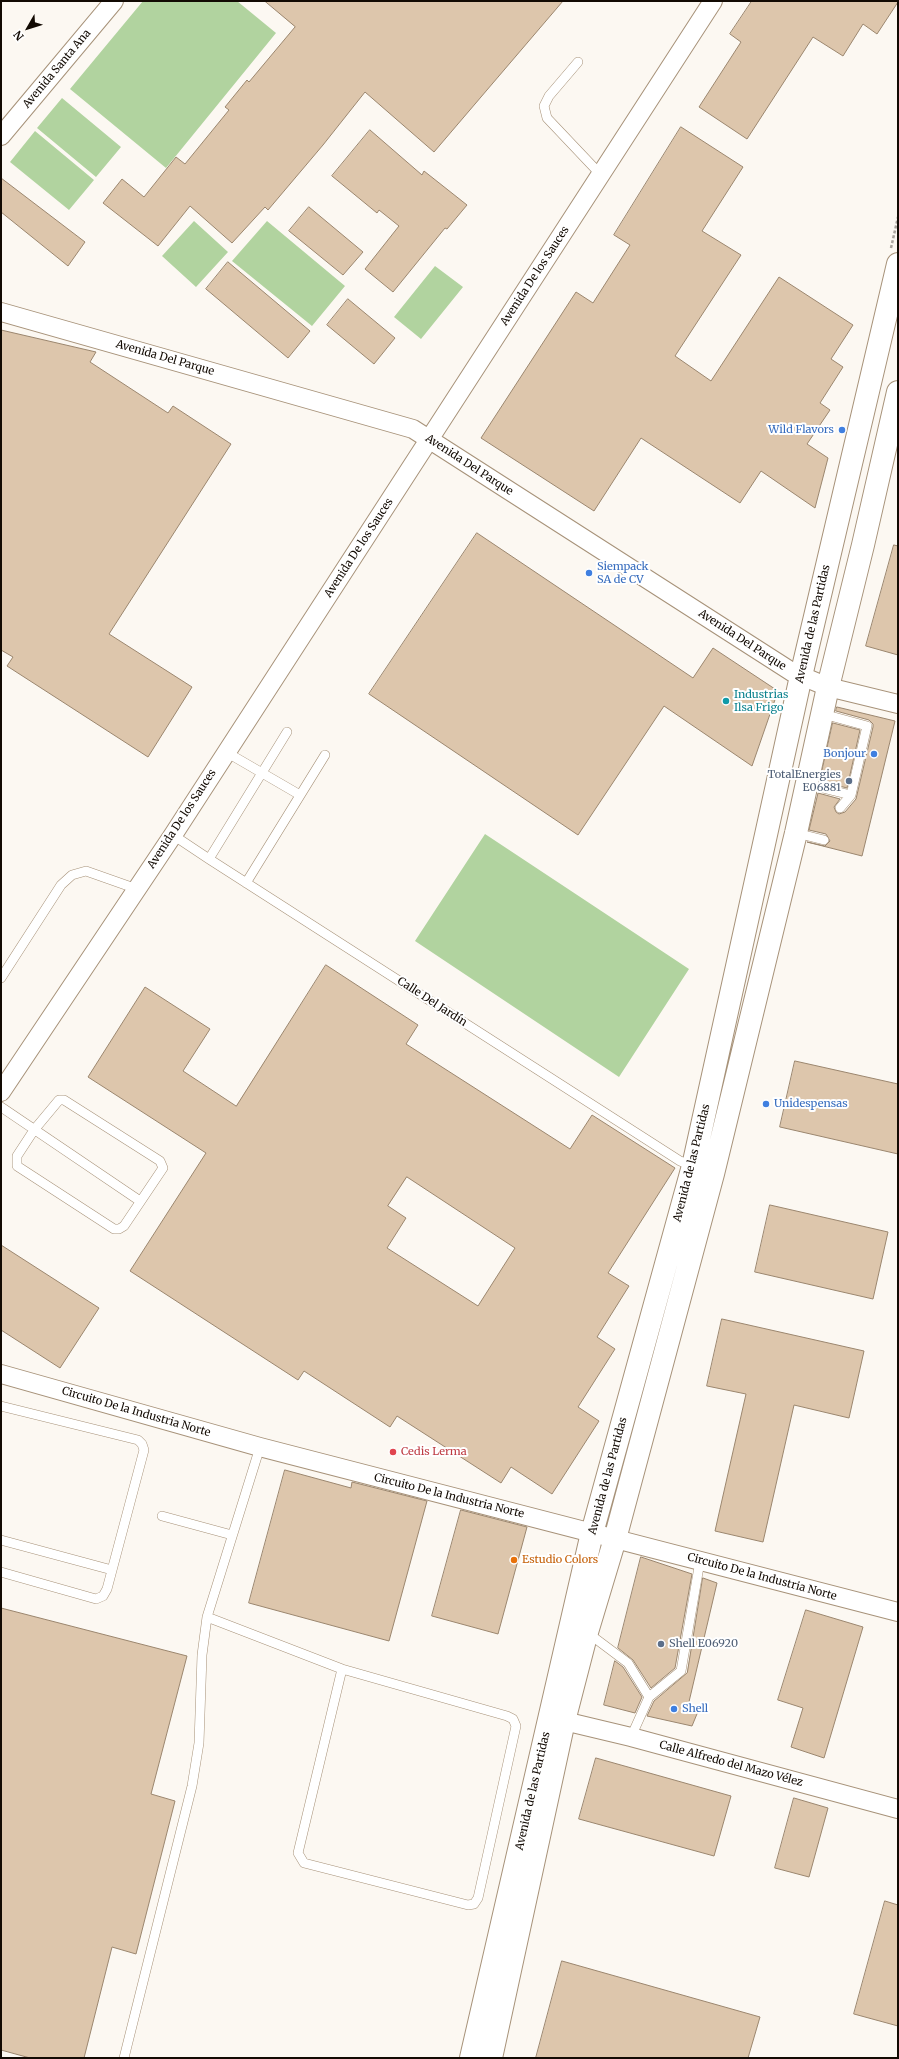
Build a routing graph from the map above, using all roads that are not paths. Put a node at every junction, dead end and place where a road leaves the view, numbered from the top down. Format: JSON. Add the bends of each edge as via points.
{"nodes":[{"id":1,"x":114,"y":1,"type":"edge"},
{"id":2,"x":713,"y":1,"type":"edge"},
{"id":3,"x":578,"y":62,"type":"dead end"},
{"id":4,"x":1,"y":136,"type":"edge"},
{"id":5,"x":600,"y":175,"type":"junction"},
{"id":6,"x":898,"y":264,"type":"edge"},
{"id":7,"x":1,"y":312,"type":"edge"},
{"id":8,"x":898,"y":392,"type":"edge"},
{"id":9,"x":429,"y":439,"type":"junction"},
{"id":10,"x":801,"y":676,"type":"junction"},
{"id":11,"x":828,"y":687,"type":"junction"},
{"id":12,"x":898,"y":704,"type":"edge"},
{"id":13,"x":823,"y":714,"type":"junction"},
{"id":14,"x":287,"y":732,"type":"dead end"},
{"id":15,"x":226,"y":752,"type":"junction"},
{"id":16,"x":325,"y":755,"type":"dead end"},
{"id":17,"x":262,"y":773,"type":"junction"},
{"id":18,"x":806,"y":784,"type":"junction"},
{"id":19,"x":300,"y":795,"type":"junction"},
{"id":20,"x":851,"y":795,"type":"junction"},
{"id":21,"x":840,"y":808,"type":"dead end"},
{"id":22,"x":796,"y":833,"type":"junction"},
{"id":23,"x":173,"y":835,"type":"junction"},
{"id":24,"x":824,"y":840,"type":"dead end"},
{"id":25,"x":208,"y":859,"type":"junction"},
{"id":26,"x":246,"y":883,"type":"junction"},
{"id":27,"x":136,"y":889,"type":"junction"},
{"id":28,"x":1,"y":978,"type":"edge"},
{"id":29,"x":3,"y":1085,"type":"edge"},
{"id":30,"x":1,"y":1107,"type":"edge"},
{"id":31,"x":34,"y":1130,"type":"junction"},
{"id":32,"x":693,"y":1166,"type":"junction"},
{"id":33,"x":140,"y":1201,"type":"junction"},
{"id":34,"x":1,"y":1374,"type":"edge"},
{"id":35,"x":1,"y":1406,"type":"edge"},
{"id":36,"x":260,"y":1447,"type":"junction"},
{"id":37,"x":162,"y":1516,"type":"dead end"},
{"id":38,"x":592,"y":1533,"type":"junction"},
{"id":39,"x":232,"y":1536,"type":"junction"},
{"id":40,"x":615,"y":1539,"type":"junction"},
{"id":41,"x":1,"y":1540,"type":"edge"},
{"id":42,"x":700,"y":1561,"type":"junction"},
{"id":43,"x":112,"y":1570,"type":"junction"},
{"id":44,"x":1,"y":1572,"type":"edge"},
{"id":45,"x":898,"y":1612,"type":"edge"},
{"id":46,"x":207,"y":1617,"type":"junction"},
{"id":47,"x":587,"y":1632,"type":"junction"},
{"id":48,"x":342,"y":1670,"type":"junction"},
{"id":49,"x":650,"y":1697,"type":"junction"},
{"id":50,"x":564,"y":1721,"type":"junction"},
{"id":51,"x":631,"y":1737,"type":"junction"},
{"id":52,"x":898,"y":1809,"type":"edge"},
{"id":53,"x":124,"y":2058,"type":"edge"},
{"id":54,"x":472,"y":2058,"type":"edge"},
{"id":55,"x":491,"y":2058,"type":"edge"}],
"edges":[{"from":1,"to":4,"type":"street","name":"Avenida Santa Ana"},
{"from":2,"to":5,"type":"street","name":"Avenida De los Sauces"},
{"from":3,"to":5,"type":"lane","via":[[549,96],[544,106],[547,118]]},
{"from":5,"to":9,"type":"street","name":"Avenida De los Sauces"},
{"from":6,"to":10,"type":"main road","name":"Avenida de las Partidas"},
{"from":7,"to":9,"type":"street","name":"Avenida Del Parque","via":[[396,423],[413,429]]},
{"from":8,"to":11,"type":"main road","name":"Avenida de las Partidas"},
{"from":9,"to":10,"type":"street","name":"Avenida Del Parque","via":[[781,666]]},
{"from":9,"to":15,"type":"street","name":"Avenida De los Sauces"},
{"from":10,"to":11,"type":"street","name":"Avenida Del Parque"},
{"from":10,"to":32,"type":"main road","name":"Avenida de las Partidas"},
{"from":11,"to":12,"type":"street","name":"Avenida Del Parque"},
{"from":11,"to":13,"type":"main road","name":"Avenida de las Partidas"},
{"from":13,"to":18,"type":"main road","name":"Avenida de las Partidas"},
{"from":13,"to":20,"type":"lane","via":[[868,726]]},
{"from":14,"to":17,"type":"lane"},
{"from":15,"to":17,"type":"lane"},
{"from":15,"to":23,"type":"street","name":"Avenida De los Sauces"},
{"from":16,"to":19,"type":"lane"},
{"from":17,"to":19,"type":"lane"},
{"from":17,"to":25,"type":"lane"},
{"from":18,"to":20,"type":"lane"},
{"from":18,"to":22,"type":"main road","name":"Avenida de las Partidas"},
{"from":19,"to":26,"type":"lane"},
{"from":20,"to":21,"type":"lane"},
{"from":22,"to":24,"type":"lane"},
{"from":22,"to":40,"type":"main road","name":"Avenida de las Partidas","via":[[713,1174]]},
{"from":23,"to":25,"type":"lane","name":"Calle Del Jardín"},
{"from":23,"to":27,"type":"street","name":"Avenida De los Sauces"},
{"from":25,"to":26,"type":"lane","name":"Calle Del Jardín"},
{"from":26,"to":32,"type":"lane","name":"Calle Del Jardín","via":[[680,1161]]},
{"from":27,"to":28,"type":"lane","via":[[86,871],[72,875],[61,885]]},
{"from":27,"to":29,"type":"street","name":"Avenida De los Sauces"},
{"from":30,"to":31,"type":"lane"},
{"from":31,"to":33,"type":"lane"},
{"from":31,"to":33,"type":"lane","via":[[17,1156],[17,1166],[114,1229],[124,1226]]},
{"from":31,"to":33,"type":"lane","via":[[55,1102],[64,1100],[160,1160],[163,1168]]},
{"from":32,"to":38,"type":"main road","name":"Avenida de las Partidas"},
{"from":34,"to":36,"type":"street","name":"Circuito De la Industria Norte"},
{"from":35,"to":43,"type":"lane","via":[[138,1440],[142,1444],[144,1450]]},
{"from":36,"to":38,"type":"street","name":"Circuito De la Industria Norte"},
{"from":36,"to":39,"type":"lane"},
{"from":37,"to":39,"type":"lane"},
{"from":38,"to":40,"type":"street","name":"Circuito De la Industria Norte"},
{"from":38,"to":54,"type":"main road","name":"Avenida de las Partidas"},
{"from":39,"to":46,"type":"lane"},
{"from":40,"to":42,"type":"street","name":"Circuito De la Industria Norte"},
{"from":40,"to":47,"type":"main road","name":"Avenida de las Partidas"},
{"from":41,"to":43,"type":"lane"},
{"from":42,"to":45,"type":"street","name":"Circuito De la Industria Norte"},
{"from":42,"to":49,"type":"lane","via":[[681,1671]]},
{"from":43,"to":44,"type":"lane","via":[[107,1589],[96,1599]]},
{"from":46,"to":48,"type":"lane"},
{"from":46,"to":53,"type":"lane","via":[[202,1655],[199,1744],[192,1786]]},
{"from":47,"to":49,"type":"lane","via":[[628,1663]]},
{"from":47,"to":50,"type":"main road","name":"Avenida de las Partidas"},
{"from":48,"to":48,"type":"lane","via":[[513,1719],[516,1726],[514,1739],[478,1898],[474,1904],[468,1906],[304,1863],[299,1859],[298,1853]]},
{"from":49,"to":51,"type":"lane"},
{"from":50,"to":51,"type":"street","name":"Calle Alfredo del Mazo Vélez"},
{"from":50,"to":55,"type":"main road","name":"Avenida de las Partidas"},
{"from":51,"to":52,"type":"street","name":"Calle Alfredo del Mazo Vélez"}]}
